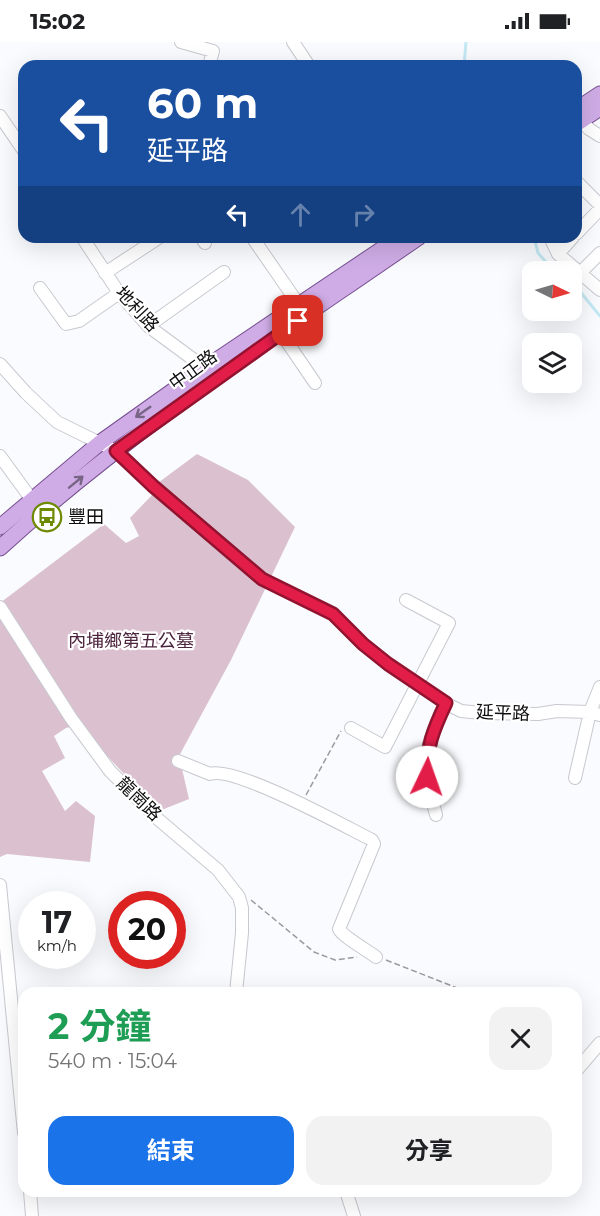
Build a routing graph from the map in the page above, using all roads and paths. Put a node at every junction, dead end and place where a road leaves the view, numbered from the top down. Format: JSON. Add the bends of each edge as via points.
{"nodes":[{"id":1,"x":181,"y":42,"type":"edge"},
{"id":2,"x":293,"y":42,"type":"edge"},
{"id":3,"x":211,"y":60,"type":"edge"},
{"id":4,"x":305,"y":60,"type":"edge"},
{"id":5,"x":600,"y":94,"type":"edge"},
{"id":6,"x":600,"y":108,"type":"edge"},
{"id":7,"x":582,"y":112,"type":"edge"},
{"id":8,"x":582,"y":115,"type":"edge"},
{"id":9,"x":0,"y":116,"type":"edge"},
{"id":10,"x":582,"y":121,"type":"edge"},
{"id":11,"x":600,"y":136,"type":"edge"},
{"id":12,"x":18,"y":142,"type":"edge"},
{"id":13,"x":582,"y":188,"type":"edge"},
{"id":14,"x":600,"y":207,"type":"edge"},
{"id":15,"x":582,"y":228,"type":"edge"},
{"id":16,"x":86,"y":243,"type":"edge"},
{"id":17,"x":151,"y":243,"type":"edge"},
{"id":18,"x":256,"y":243,"type":"edge"},
{"id":19,"x":391,"y":243,"type":"edge"},
{"id":20,"x":410,"y":243,"type":"edge"},
{"id":21,"x":553,"y":243,"type":"edge"},
{"id":22,"x":568,"y":243,"type":"edge"},
{"id":23,"x":600,"y":253,"type":"edge"},
{"id":24,"x":558,"y":254,"type":"junction"},
{"id":25,"x":565,"y":261,"type":"edge"},
{"id":26,"x":582,"y":271,"type":"edge"},
{"id":27,"x":224,"y":272,"type":"dead end"},
{"id":28,"x":105,"y":273,"type":"junction"},
{"id":29,"x":582,"y":276,"type":"edge"},
{"id":30,"x":40,"y":288,"type":"dead end"},
{"id":31,"x":600,"y":290,"type":"edge"},
{"id":32,"x":119,"y":293,"type":"junction"},
{"id":33,"x":299,"y":305,"type":"junction"},
{"id":34,"x":148,"y":326,"type":"junction"},
{"id":35,"x":281,"y":333,"type":"junction"},
{"id":36,"x":0,"y":364,"type":"edge"},
{"id":37,"x":205,"y":368,"type":"junction"},
{"id":38,"x":315,"y":383,"type":"dead end"},
{"id":39,"x":100,"y":442,"type":"junction"},
{"id":40,"x":116,"y":451,"type":"junction"},
{"id":41,"x":0,"y":456,"type":"edge"},
{"id":42,"x":32,"y":500,"type":"junction"},
{"id":43,"x":0,"y":527,"type":"edge"},
{"id":44,"x":0,"y":548,"type":"edge"},
{"id":45,"x":406,"y":600,"type":"dead end"},
{"id":46,"x":0,"y":607,"type":"edge"},
{"id":47,"x":418,"y":683,"type":"junction"},
{"id":48,"x":600,"y":687,"type":"edge"},
{"id":49,"x":446,"y":703,"type":"junction"},
{"id":50,"x":595,"y":714,"type":"edge"},
{"id":51,"x":346,"y":729,"type":"joint"},
{"id":52,"x":177,"y":761,"type":"dead end"},
{"id":53,"x":574,"y":778,"type":"dead end"},
{"id":54,"x":301,"y":805,"type":"junction"},
{"id":55,"x":436,"y":815,"type":"dead end"},
{"id":56,"x":0,"y":885,"type":"edge"},
{"id":57,"x":376,"y":957,"type":"dead end"},
{"id":58,"x":237,"y":987,"type":"edge"},
{"id":59,"x":600,"y":1043,"type":"edge"},
{"id":60,"x":582,"y":1064,"type":"edge"},
{"id":61,"x":18,"y":1071,"type":"edge"},
{"id":62,"x":30,"y":1197,"type":"edge"},
{"id":63,"x":348,"y":1197,"type":"edge"},
{"id":64,"x":32,"y":1216,"type":"edge"},
{"id":65,"x":354,"y":1216,"type":"edge"}],
"edges":[{"from":1,"to":3,"type":"street","via":[[213,51]]},
{"from":2,"to":4,"type":"street"},
{"from":5,"to":7,"type":"main road"},
{"from":6,"to":8,"type":"main road"},
{"from":9,"to":12,"type":"street"},
{"from":10,"to":11,"type":"street"},
{"from":13,"to":14,"type":"street"},
{"from":14,"to":15,"type":"street"},
{"from":16,"to":28,"type":"street","name":"地利路"},
{"from":17,"to":28,"type":"street"},
{"from":18,"to":33,"type":"street"},
{"from":19,"to":33,"type":"main road","name":"中正路"},
{"from":20,"to":35,"type":"main road","name":"中正路"},
{"from":21,"to":24,"type":"street"},
{"from":22,"to":24,"type":"street"},
{"from":23,"to":26,"type":"street"},
{"from":24,"to":25,"type":"street"},
{"from":27,"to":34,"type":"street"},
{"from":28,"to":32,"type":"street","name":"地利路"},
{"from":29,"to":31,"type":"street"},
{"from":30,"to":32,"type":"street","via":[[66,324],[79,321]]},
{"from":32,"to":34,"type":"street","name":"地利路"},
{"from":33,"to":37,"type":"main road","name":"中正路"},
{"from":34,"to":37,"type":"street","name":"地利路"},
{"from":35,"to":38,"type":"street"},
{"from":35,"to":40,"type":"main road","name":"中正路"},
{"from":36,"to":39,"type":"street","name":"延平路","via":[[57,422]]},
{"from":37,"to":39,"type":"main road","name":"中正路","one_way":true},
{"from":39,"to":40,"type":"street","name":"延平路"},
{"from":39,"to":42,"type":"main road","name":"中正路"},
{"from":44,"to":40,"type":"main road","name":"中正路","one_way":true},
{"from":40,"to":47,"type":"street","name":"延平路","via":[[262,579],[333,614],[363,644]]},
{"from":41,"to":42,"type":"street"},
{"from":42,"to":43,"type":"main road","name":"中正路"},
{"from":45,"to":47,"type":"street","via":[[449,623]]},
{"from":46,"to":58,"type":"street","name":"龍崗路","via":[[110,771],[159,820],[218,870],[239,897],[242,933]]},
{"from":47,"to":49,"type":"street","name":"延平路"},
{"from":47,"to":51,"type":"street","via":[[385,747]]},
{"from":48,"to":50,"type":"street"},
{"from":49,"to":50,"type":"street","name":"延平路","via":[[461,711],[482,714]]},
{"from":49,"to":55,"type":"street","via":[[435,725],[426,760]]},
{"from":50,"to":53,"type":"street"},
{"from":51,"to":54,"type":"path"},
{"from":52,"to":54,"type":"street","via":[[210,774],[216,771],[256,783]]},
{"from":54,"to":57,"type":"street","via":[[374,844],[339,928]]},
{"from":56,"to":61,"type":"street"},
{"from":59,"to":60,"type":"street"},
{"from":62,"to":64,"type":"street"},
{"from":63,"to":65,"type":"street"}]}
